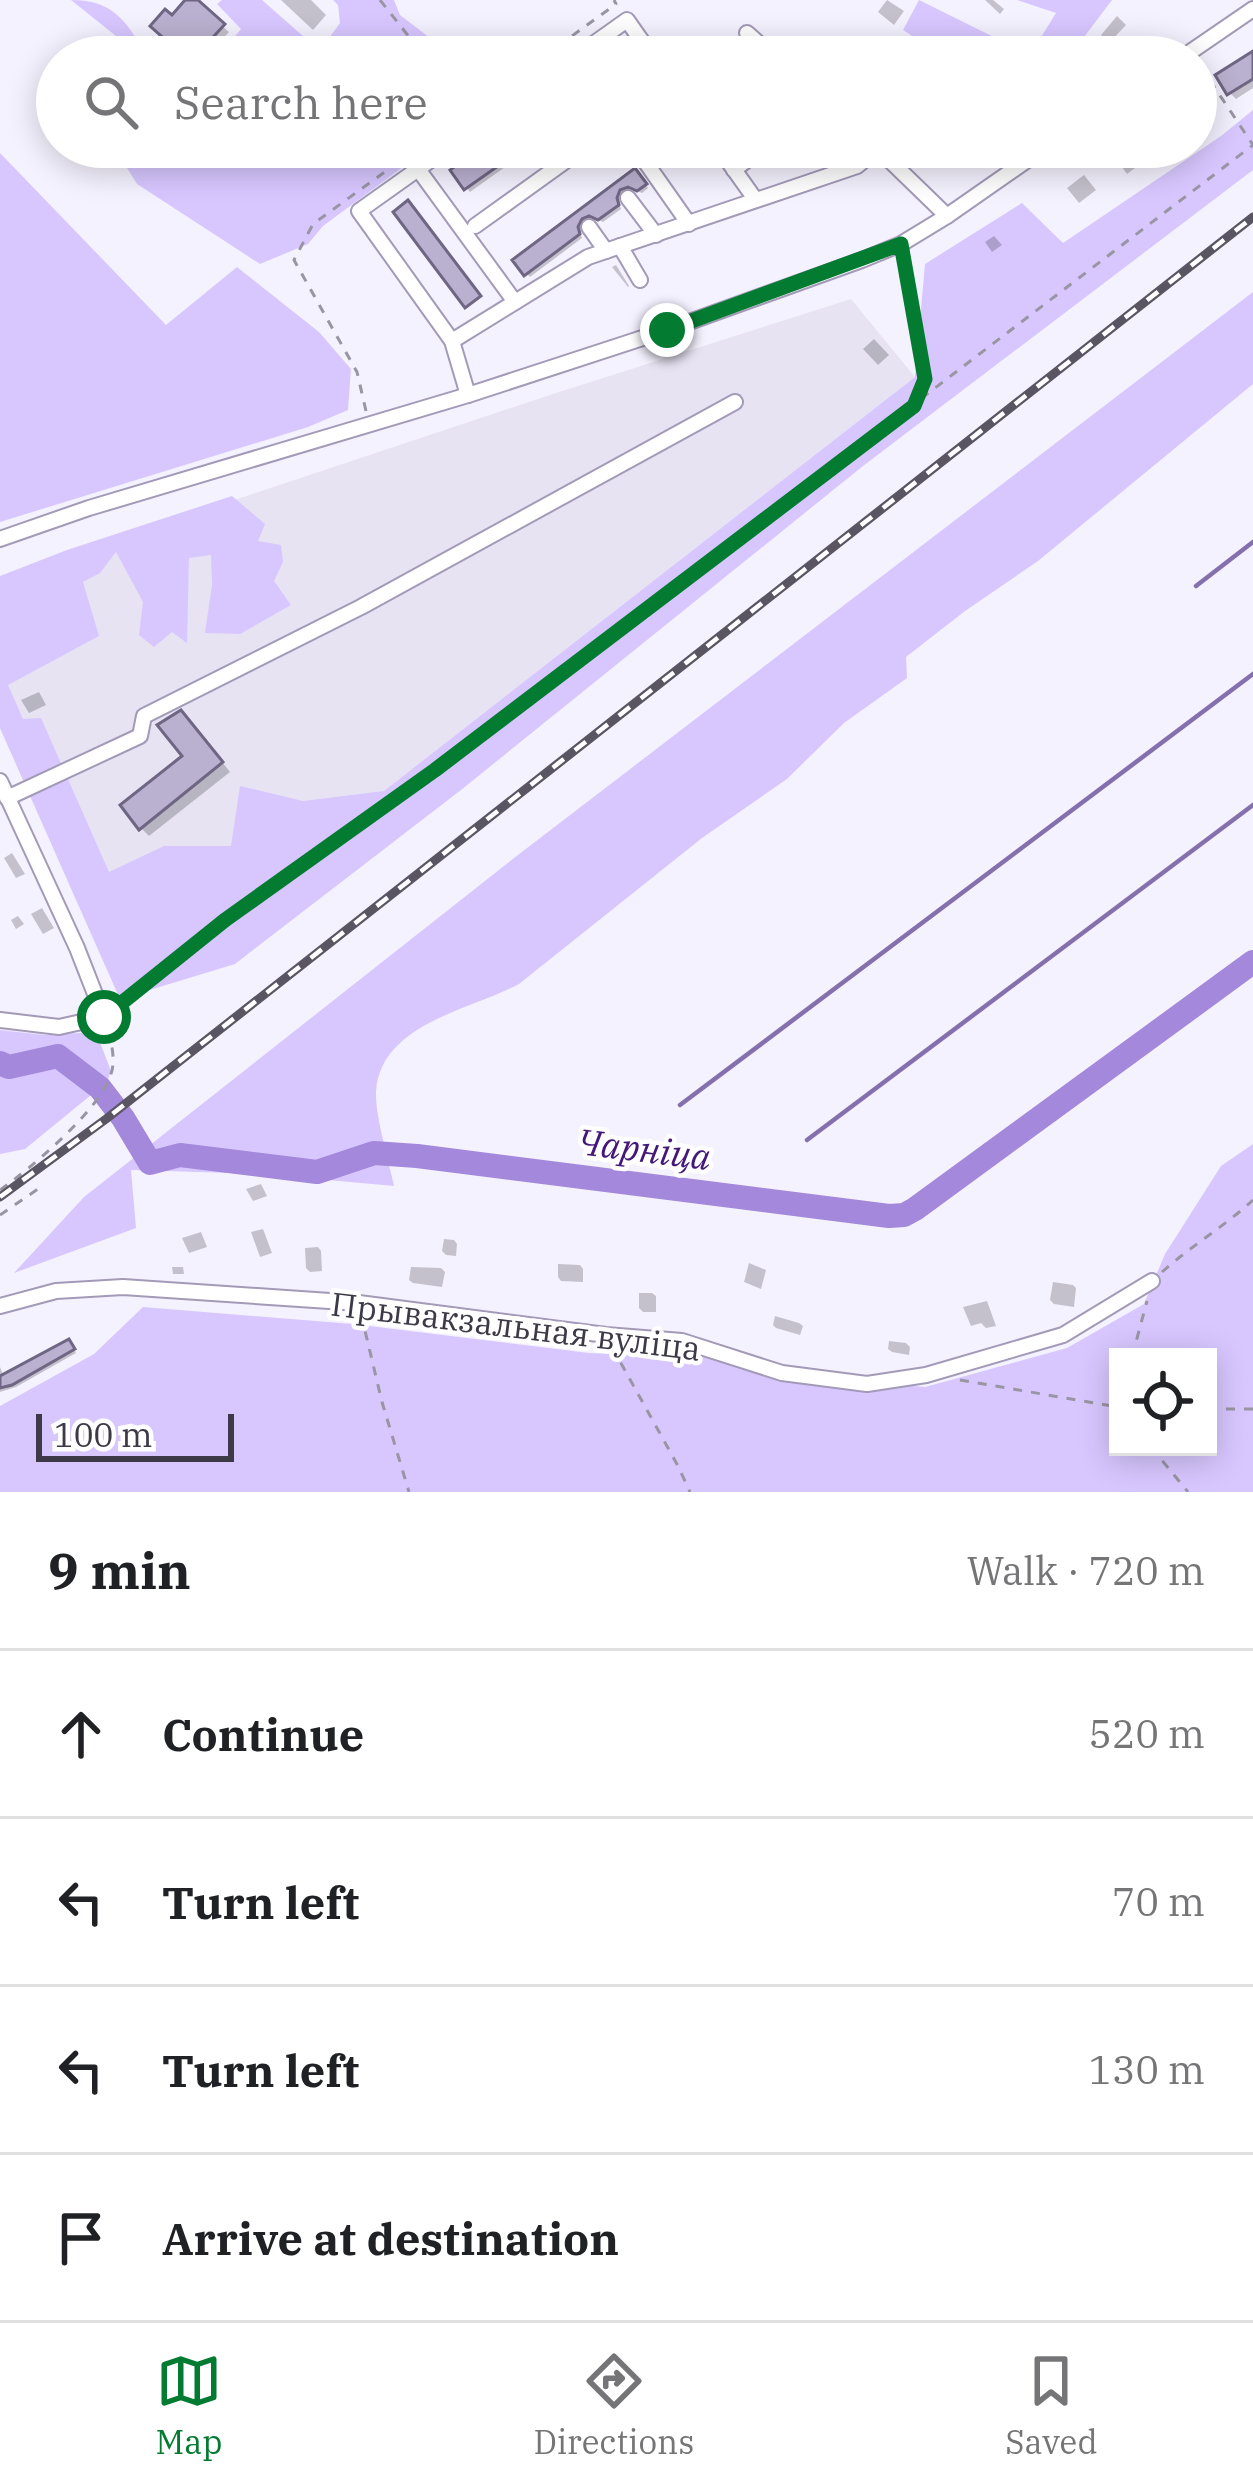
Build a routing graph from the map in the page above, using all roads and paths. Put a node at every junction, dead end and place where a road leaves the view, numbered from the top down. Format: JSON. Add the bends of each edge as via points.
{"nodes":[{"id":1,"x":380,"y":0,"type":"edge"},
{"id":2,"x":614,"y":0,"type":"edge"},
{"id":3,"x":1253,"y":9,"type":"edge"},
{"id":4,"x":747,"y":33,"type":"dead end"},
{"id":5,"x":408,"y":36,"type":"edge"},
{"id":6,"x":572,"y":36,"type":"edge"},
{"id":7,"x":605,"y":36,"type":"edge"},
{"id":8,"x":638,"y":36,"type":"edge"},
{"id":9,"x":750,"y":36,"type":"edge"},
{"id":10,"x":1214,"y":36,"type":"edge"},
{"id":11,"x":1217,"y":91,"type":"edge"},
{"id":12,"x":390,"y":168,"type":"edge"},
{"id":13,"x":556,"y":168,"type":"edge"},
{"id":14,"x":649,"y":168,"type":"edge"},
{"id":15,"x":737,"y":168,"type":"edge"},
{"id":16,"x":850,"y":168,"type":"edge"},
{"id":17,"x":898,"y":168,"type":"edge"},
{"id":18,"x":1016,"y":168,"type":"edge"},
{"id":19,"x":418,"y":169,"type":"joint"},
{"id":20,"x":734,"y":170,"type":"joint"},
{"id":21,"x":628,"y":198,"type":"dead end"},
{"id":22,"x":755,"y":199,"type":"junction"},
{"id":23,"x":947,"y":216,"type":"junction"},
{"id":24,"x":689,"y":224,"type":"junction"},
{"id":25,"x":475,"y":226,"type":"dead end"},
{"id":26,"x":589,"y":227,"type":"dead end"},
{"id":27,"x":656,"y":235,"type":"junction"},
{"id":28,"x":901,"y":244,"type":"junction"},
{"id":29,"x":613,"y":248,"type":"junction"},
{"id":30,"x":552,"y":255,"type":"dead end"},
{"id":31,"x":565,"y":272,"type":"junction"},
{"id":32,"x":529,"y":273,"type":"dead end"},
{"id":33,"x":640,"y":280,"type":"dead end"},
{"id":34,"x":539,"y":287,"type":"junction"},
{"id":35,"x":515,"y":302,"type":"junction"},
{"id":36,"x":452,"y":341,"type":"junction"},
{"id":37,"x":468,"y":395,"type":"junction"},
{"id":38,"x":735,"y":403,"type":"dead end"},
{"id":39,"x":914,"y":406,"type":"junction"},
{"id":40,"x":369,"y":424,"type":"junction"},
{"id":41,"x":0,"y":539,"type":"edge"},
{"id":42,"x":0,"y":781,"type":"edge"},
{"id":43,"x":8,"y":798,"type":"junction"},
{"id":44,"x":104,"y":1017,"type":"junction"},
{"id":45,"x":0,"y":1020,"type":"edge"},
{"id":46,"x":38,"y":1189,"type":"dead end"},
{"id":47,"x":0,"y":1190,"type":"edge"},
{"id":48,"x":1253,"y":1200,"type":"edge"},
{"id":49,"x":0,"y":1215,"type":"edge"},
{"id":50,"x":1152,"y":1281,"type":"junction"},
{"id":51,"x":359,"y":1303,"type":"junction"},
{"id":52,"x":0,"y":1306,"type":"edge"},
{"id":53,"x":606,"y":1335,"type":"junction"},
{"id":54,"x":1134,"y":1348,"type":"edge"},
{"id":55,"x":926,"y":1375,"type":"junction"},
{"id":56,"x":1109,"y":1406,"type":"edge"},
{"id":57,"x":1217,"y":1409,"type":"edge"},
{"id":58,"x":1253,"y":1409,"type":"edge"},
{"id":59,"x":1158,"y":1456,"type":"edge"},
{"id":60,"x":409,"y":1492,"type":"edge"},
{"id":61,"x":690,"y":1492,"type":"edge"},
{"id":62,"x":1188,"y":1492,"type":"edge"}],
"edges":[{"from":1,"to":5,"type":"path"},
{"from":2,"to":6,"type":"path"},
{"from":3,"to":10,"type":"street"},
{"from":4,"to":9,"type":"street"},
{"from":7,"to":8,"type":"street","via":[[627,20]]},
{"from":11,"to":39,"type":"path","via":[[1252,145]]},
{"from":12,"to":40,"type":"path","via":[[314,224],[294,260],[357,372]]},
{"from":13,"to":25,"type":"street"},
{"from":14,"to":24,"type":"street"},
{"from":15,"to":20,"type":"street"},
{"from":16,"to":22,"type":"street"},
{"from":17,"to":23,"type":"street"},
{"from":18,"to":23,"type":"street"},
{"from":19,"to":35,"type":"street"},
{"from":19,"to":36,"type":"street","via":[[359,212]]},
{"from":20,"to":22,"type":"street"},
{"from":21,"to":27,"type":"street"},
{"from":22,"to":24,"type":"street"},
{"from":23,"to":28,"type":"street"},
{"from":24,"to":27,"type":"street"},
{"from":26,"to":29,"type":"street"},
{"from":27,"to":29,"type":"street"},
{"from":28,"to":37,"type":"street"},
{"from":28,"to":39,"type":"path","via":[[925,379]]},
{"from":29,"to":31,"type":"street"},
{"from":29,"to":33,"type":"street"},
{"from":30,"to":31,"type":"street"},
{"from":31,"to":34,"type":"street"},
{"from":32,"to":34,"type":"street"},
{"from":34,"to":35,"type":"street"},
{"from":35,"to":36,"type":"street"},
{"from":36,"to":37,"type":"street"},
{"from":37,"to":40,"type":"street"},
{"from":38,"to":43,"type":"street","via":[[144,716],[140,736]]},
{"from":39,"to":44,"type":"path"},
{"from":40,"to":41,"type":"street"},
{"from":42,"to":43,"type":"street"},
{"from":43,"to":44,"type":"street"},
{"from":44,"to":45,"type":"street","via":[[59,1027]]},
{"from":44,"to":47,"type":"path","via":[[112,1072],[98,1100]]},
{"from":46,"to":49,"type":"path"},
{"from":48,"to":50,"type":"path"},
{"from":50,"to":54,"type":"path"},
{"from":50,"to":55,"type":"street","name":"Прывакзальная вуліца","via":[[1064,1335]]},
{"from":51,"to":52,"type":"street","name":"Прывакзальная вуліца","via":[[122,1287],[56,1291]]},
{"from":51,"to":53,"type":"street","name":"Прывакзальная вуліца"},
{"from":51,"to":60,"type":"path"},
{"from":53,"to":55,"type":"street","name":"Прывакзальная вуліца","via":[[682,1341],[782,1372],[867,1384]]},
{"from":53,"to":61,"type":"path"},
{"from":55,"to":56,"type":"path"},
{"from":57,"to":58,"type":"path"},
{"from":59,"to":62,"type":"path"}]}
